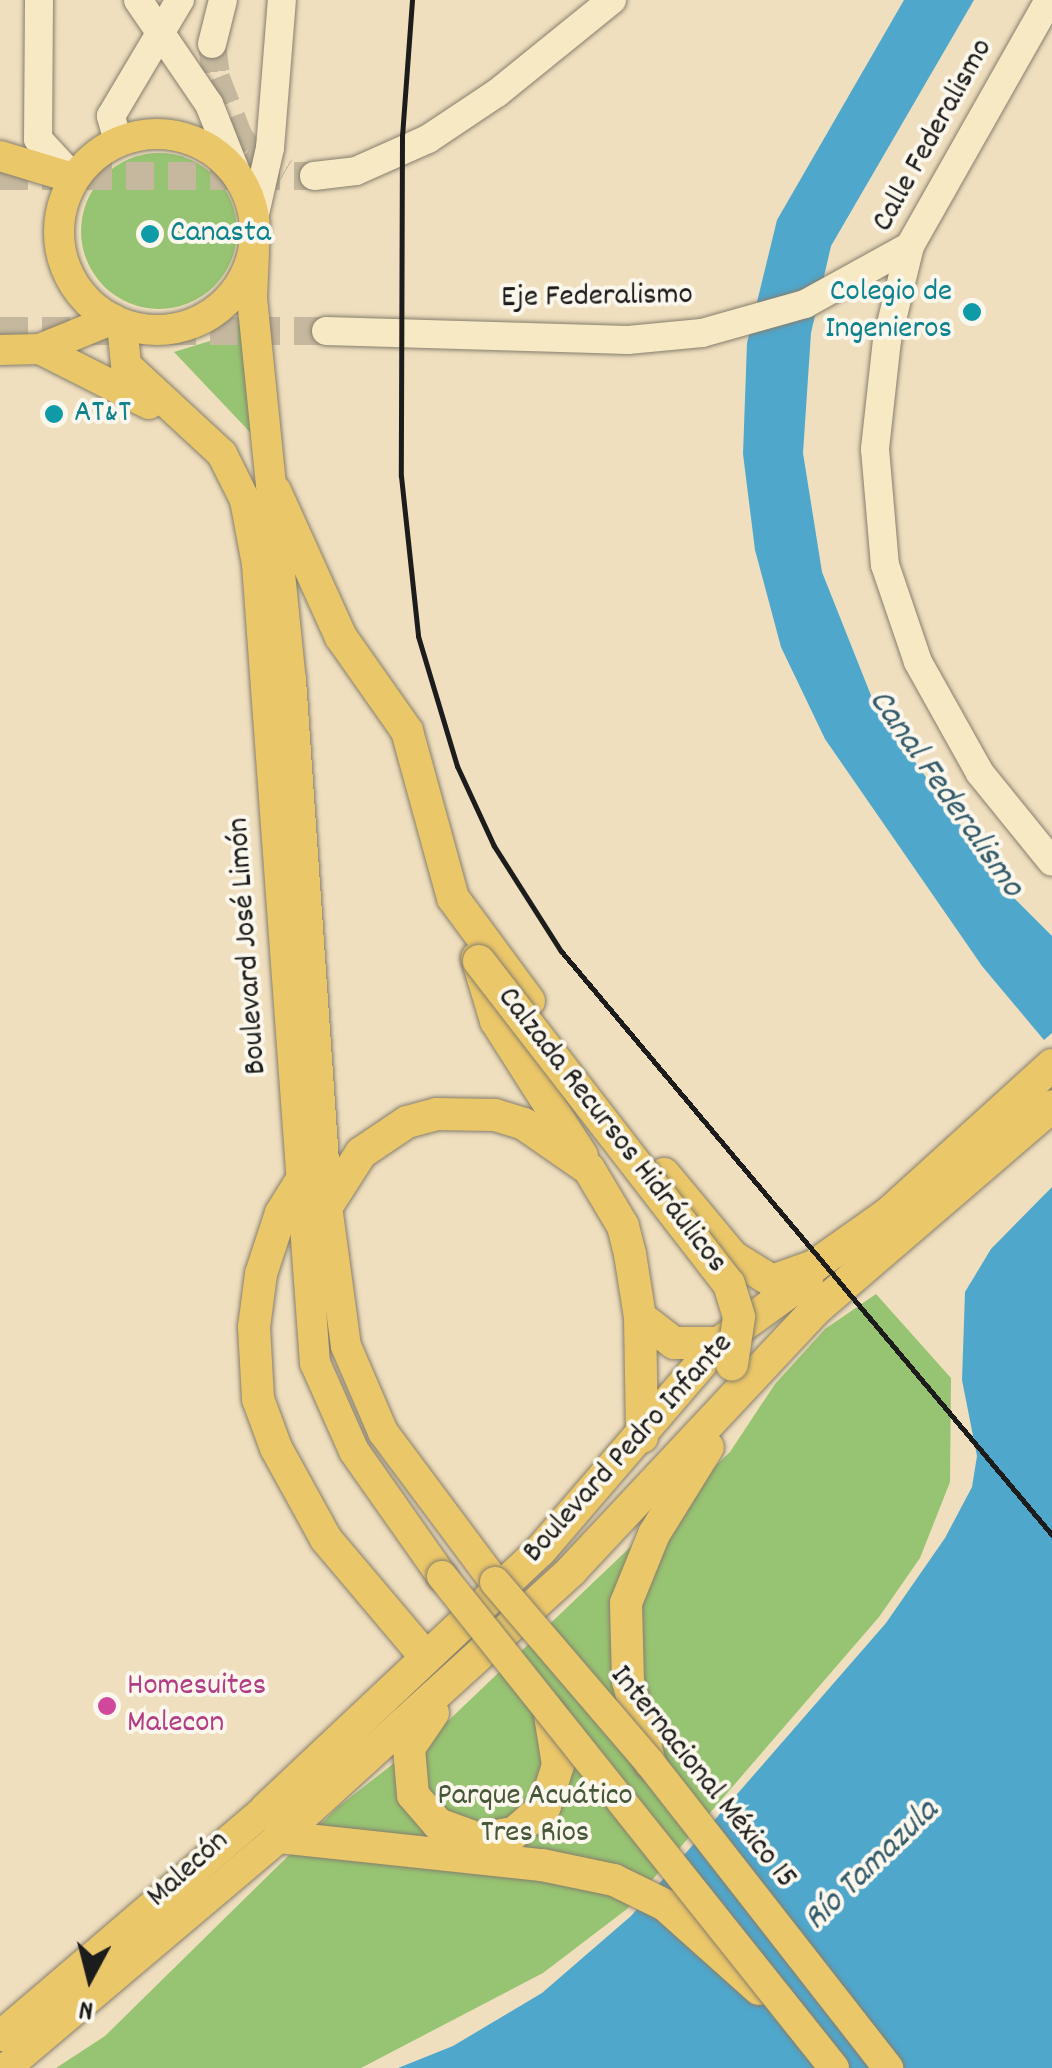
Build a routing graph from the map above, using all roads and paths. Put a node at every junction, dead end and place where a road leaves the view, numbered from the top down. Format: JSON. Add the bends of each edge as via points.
{"nodes":[{"id":1,"x":39,"y":0,"type":"edge"},
{"id":2,"x":138,"y":0,"type":"edge"},
{"id":3,"x":180,"y":0,"type":"edge"},
{"id":4,"x":223,"y":0,"type":"edge"},
{"id":5,"x":282,"y":0,"type":"edge"},
{"id":6,"x":612,"y":0,"type":"edge"},
{"id":7,"x":1049,"y":0,"type":"edge"},
{"id":8,"x":160,"y":30,"type":"junction"},
{"id":9,"x":212,"y":44,"type":"tunnel mouth"},
{"id":10,"x":118,"y":141,"type":"junction"},
{"id":11,"x":0,"y":156,"type":"edge"},
{"id":12,"x":236,"y":172,"type":"junction"},
{"id":13,"x":314,"y":176,"type":"tunnel mouth"},
{"id":14,"x":74,"y":178,"type":"junction"},
{"id":15,"x":254,"y":214,"type":"junction"},
{"id":16,"x":899,"y":251,"type":"junction"},
{"id":17,"x":254,"y":252,"type":"junction"},
{"id":18,"x":118,"y":322,"type":"junction"},
{"id":19,"x":326,"y":331,"type":"tunnel mouth"},
{"id":20,"x":40,"y":349,"type":"junction"},
{"id":21,"x":0,"y":350,"type":"edge"},
{"id":22,"x":193,"y":428,"type":"junction"},
{"id":23,"x":275,"y":491,"type":"junction"},
{"id":24,"x":233,"y":531,"type":"dead end"},
{"id":25,"x":272,"y":787,"type":"junction"},
{"id":26,"x":1052,"y":862,"type":"edge"},
{"id":27,"x":453,"y":898,"type":"junction"},
{"id":28,"x":474,"y":953,"type":"junction"},
{"id":29,"x":1049,"y":1068,"type":"edge"},
{"id":30,"x":528,"y":1075,"type":"junction"},
{"id":31,"x":1052,"y":1106,"type":"edge"},
{"id":32,"x":495,"y":1115,"type":"junction"},
{"id":33,"x":589,"y":1168,"type":"junction"},
{"id":34,"x":301,"y":1181,"type":"junction"},
{"id":35,"x":328,"y":1206,"type":"junction"},
{"id":36,"x":896,"y":1208,"type":"junction"},
{"id":37,"x":640,"y":1318,"type":"junction"},
{"id":38,"x":732,"y":1365,"type":"junction"},
{"id":39,"x":642,"y":1437,"type":"junction"},
{"id":40,"x":449,"y":1522,"type":"joint"},
{"id":41,"x":508,"y":1633,"type":"junction"},
{"id":42,"x":425,"y":1656,"type":"junction"},
{"id":43,"x":550,"y":1715,"type":"junction"},
{"id":44,"x":650,"y":1763,"type":"junction"},
{"id":45,"x":280,"y":1828,"type":"junction"},
{"id":46,"x":806,"y":2032,"type":"junction"},
{"id":47,"x":0,"y":2036,"type":"edge"},
{"id":48,"x":6,"y":2068,"type":"edge"},
{"id":49,"x":834,"y":2068,"type":"edge"},
{"id":50,"x":888,"y":2068,"type":"edge"}],
"edges":[{"from":1,"to":14,"type":"main road","via":[[38,139]]},
{"from":2,"to":8,"type":"main road"},
{"from":3,"to":8,"type":"main road"},
{"from":4,"to":9,"type":"main road"},
{"from":5,"to":15,"type":"main road","via":[[270,148]]},
{"from":6,"to":13,"type":"main road","via":[[428,139],[368,166]]},
{"from":7,"to":16,"type":"main road","name":"Calle Federalismo"},
{"from":8,"to":10,"type":"main road","via":[[111,116]]},
{"from":8,"to":12,"type":"main road","via":[[209,104]]},
{"from":10,"to":12,"type":"main road","via":[[150,133],[182,136]]},
{"from":10,"to":14,"type":"main road"},
{"from":11,"to":14,"type":"main road"},
{"from":12,"to":15,"type":"main road"},
{"from":14,"to":18,"type":"main road","via":[[58,222],[59,250],[84,298]]},
{"from":15,"to":17,"type":"main road"},
{"from":16,"to":19,"type":"main road","name":"Eje Federalismo","via":[[805,304],[702,333],[628,340]]},
{"from":16,"to":26,"type":"main road","name":"Calle Federalismo","via":[[878,398],[876,496],[885,565],[934,692],[980,773]]},
{"from":17,"to":18,"type":"main road","via":[[244,279],[204,318],[178,328]]},
{"from":17,"to":23,"type":"main road","name":"Boulevard José Limón","via":[[252,298]]},
{"from":18,"to":20,"type":"main road"},
{"from":18,"to":22,"type":"main road","name":"Boulevard José Limón","via":[[126,365]]},
{"from":20,"to":21,"type":"main road"},
{"from":20,"to":22,"type":"main road"},
{"from":22,"to":25,"type":"main road","name":"Boulevard José Limón","via":[[236,478],[252,526]]},
{"from":23,"to":27,"type":"highway","name":"Calzada Recursos Hidráulicos","via":[[341,637],[407,731]]},
{"from":23,"to":35,"type":"main road","name":"Boulevard José Limón"},
{"from":24,"to":25,"type":"main road","via":[[253,721]]},
{"from":25,"to":34,"type":"main road","name":"Boulevard José Limón"},
{"from":27,"to":28,"type":"highway","name":"Calzada Recursos Hidráulicos"},
{"from":27,"to":36,"type":"highway","name":"Calzada Recursos Hidráulicos","via":[[706,1227],[760,1278],[792,1278]]},
{"from":28,"to":30,"type":"highway","via":[[489,1005]]},
{"from":28,"to":38,"type":"highway","name":"Calzada Recursos Hidráulicos","bridge":true,"via":[[730,1284],[739,1316]]},
{"from":29,"to":36,"type":"highway","name":"Boulevard Pedro Infante"},
{"from":30,"to":32,"type":"highway","via":[[520,1098]]},
{"from":30,"to":33,"type":"highway"},
{"from":31,"to":38,"type":"highway","name":"Boulevard Pedro Infante"},
{"from":32,"to":33,"type":"highway","via":[[524,1124]]},
{"from":32,"to":35,"type":"highway","via":[[437,1114],[408,1122],[361,1153]]},
{"from":33,"to":37,"type":"highway","via":[[624,1226]]},
{"from":34,"to":42,"type":"highway","via":[[280,1213],[262,1274],[254,1327],[258,1399],[276,1448],[326,1538]]},
{"from":34,"to":43,"type":"main road","name":"Boulevard José Limón","bridge":true,"via":[[310,1318],[328,1398],[364,1467]]},
{"from":35,"to":40,"type":"main road","name":"Boulevard José Limón","via":[[354,1377],[383,1432]]},
{"from":36,"to":38,"type":"highway","name":"Boulevard Pedro Infante"},
{"from":37,"to":38,"type":"highway","via":[[674,1344]]},
{"from":37,"to":39,"type":"highway"},
{"from":38,"to":39,"type":"highway","name":"Boulevard Pedro Infante"},
{"from":38,"to":41,"type":"highway","name":"Boulevard Pedro Infante","via":[[569,1549]]},
{"from":38,"to":44,"type":"highway","via":[[626,1603],[628,1681]]},
{"from":39,"to":42,"type":"highway","name":"Boulevard Pedro Infante","via":[[540,1552]]},
{"from":40,"to":44,"type":"main road","name":"Internacional México 15","bridge":true},
{"from":41,"to":43,"type":"highway","via":[[418,1729],[407,1760],[418,1804],[452,1832],[496,1838],[526,1826],[552,1794],[557,1748]]},
{"from":41,"to":45,"type":"highway","name":"Boulevard Pedro Infante"},
{"from":42,"to":45,"type":"highway","name":"Boulevard Pedro Infante"},
{"from":43,"to":46,"type":"main road","bridge":true},
{"from":44,"to":50,"type":"main road","name":"Internacional México 15","bridge":true},
{"from":45,"to":46,"type":"highway","bridge":true,"via":[[614,1880],[697,1931]]},
{"from":45,"to":47,"type":"main road"},
{"from":45,"to":48,"type":"main road","name":"Malecón"},
{"from":46,"to":49,"type":"main road","bridge":true}]}
